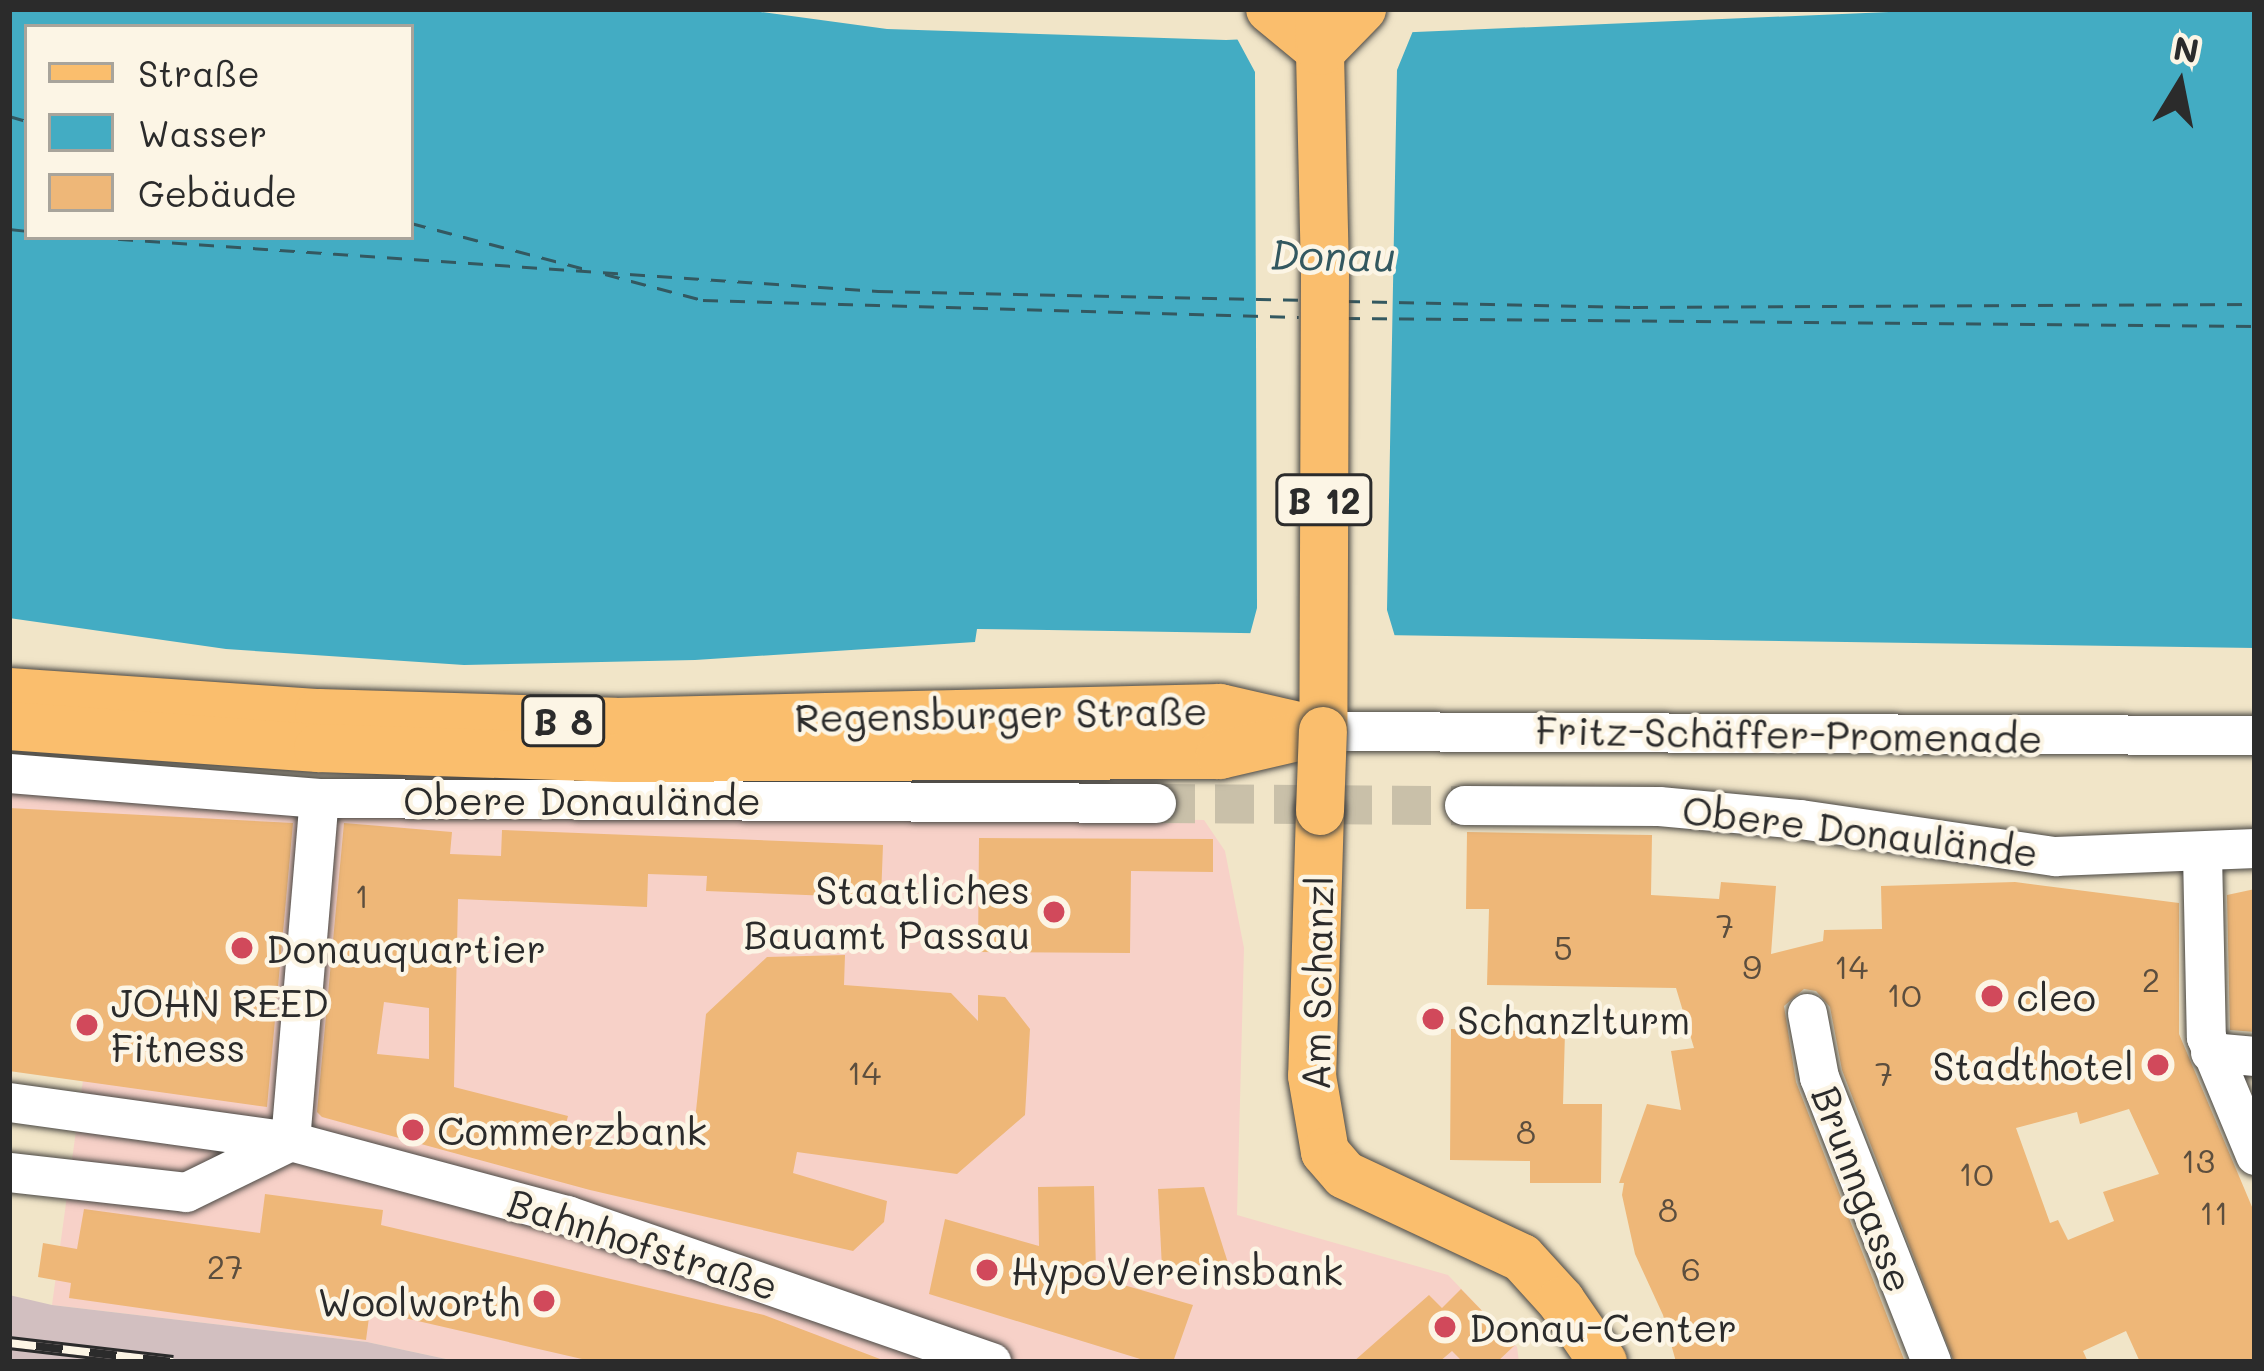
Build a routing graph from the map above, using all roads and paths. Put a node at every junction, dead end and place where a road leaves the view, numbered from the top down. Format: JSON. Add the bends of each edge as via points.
{"nodes":[{"id":1,"x":1270,"y":9,"type":"edge"},
{"id":2,"x":1362,"y":9,"type":"edge"},
{"id":3,"x":1320,"y":30,"type":"edge"},
{"id":4,"x":9,"y":692,"type":"edge"},
{"id":5,"x":9,"y":726,"type":"edge"},
{"id":6,"x":1323,"y":731,"type":"junction"},
{"id":7,"x":2255,"y":735,"type":"edge"},
{"id":8,"x":9,"y":772,"type":"edge"},
{"id":9,"x":319,"y":798,"type":"junction"},
{"id":10,"x":1156,"y":803,"type":"tunnel mouth"},
{"id":11,"x":1464,"y":805,"type":"tunnel mouth"},
{"id":12,"x":2255,"y":848,"type":"edge"},
{"id":13,"x":2202,"y":853,"type":"junction"},
{"id":14,"x":1807,"y":1013,"type":"dead end"},
{"id":15,"x":2210,"y":1052,"type":"junction"},
{"id":16,"x":2255,"y":1055,"type":"edge"},
{"id":17,"x":9,"y":1102,"type":"edge"},
{"id":18,"x":290,"y":1141,"type":"junction"},
{"id":19,"x":2255,"y":1155,"type":"edge"},
{"id":20,"x":9,"y":1172,"type":"edge"},
{"id":21,"x":991,"y":1362,"type":"edge"},
{"id":22,"x":1604,"y":1362,"type":"edge"},
{"id":23,"x":1931,"y":1362,"type":"edge"}],
"edges":[{"from":1,"to":3,"type":"main road"},
{"from":2,"to":3,"type":"main road"},
{"from":3,"to":6,"type":"main road","number":"B 12"},
{"from":4,"to":6,"type":"main road","name":"Regensburger Straße","number":"B 8","via":[[615,722],[1220,708]]},
{"from":5,"to":6,"type":"main road","name":"Regensburger Straße","number":"B 8","via":[[617,758],[1220,755]]},
{"from":6,"to":7,"type":"street","name":"Fritz-Schäffer-Promenade"},
{"from":6,"to":22,"type":"main road","name":"Am Schanzl","bridge":true,"via":[[1312,1048],[1319,1135],[1338,1171],[1522,1258]]},
{"from":8,"to":9,"type":"street","name":"Obere Donaulände"},
{"from":9,"to":10,"type":"street","name":"Obere Donaulände"},
{"from":9,"to":18,"type":"street"},
{"from":11,"to":13,"type":"street","name":"Obere Donaulände","via":[[1660,806],[2055,856]]},
{"from":12,"to":13,"type":"street","name":"Obere Donaulände"},
{"from":13,"to":15,"type":"street"},
{"from":14,"to":23,"type":"street","name":"Brunngasse","via":[[1819,1077]]},
{"from":15,"to":16,"type":"street"},
{"from":15,"to":19,"type":"street"},
{"from":17,"to":18,"type":"street","name":"Bahnhofstraße"},
{"from":18,"to":20,"type":"street","via":[[186,1192]]},
{"from":18,"to":21,"type":"street","name":"Bahnhofstraße","via":[[567,1215]]}]}
